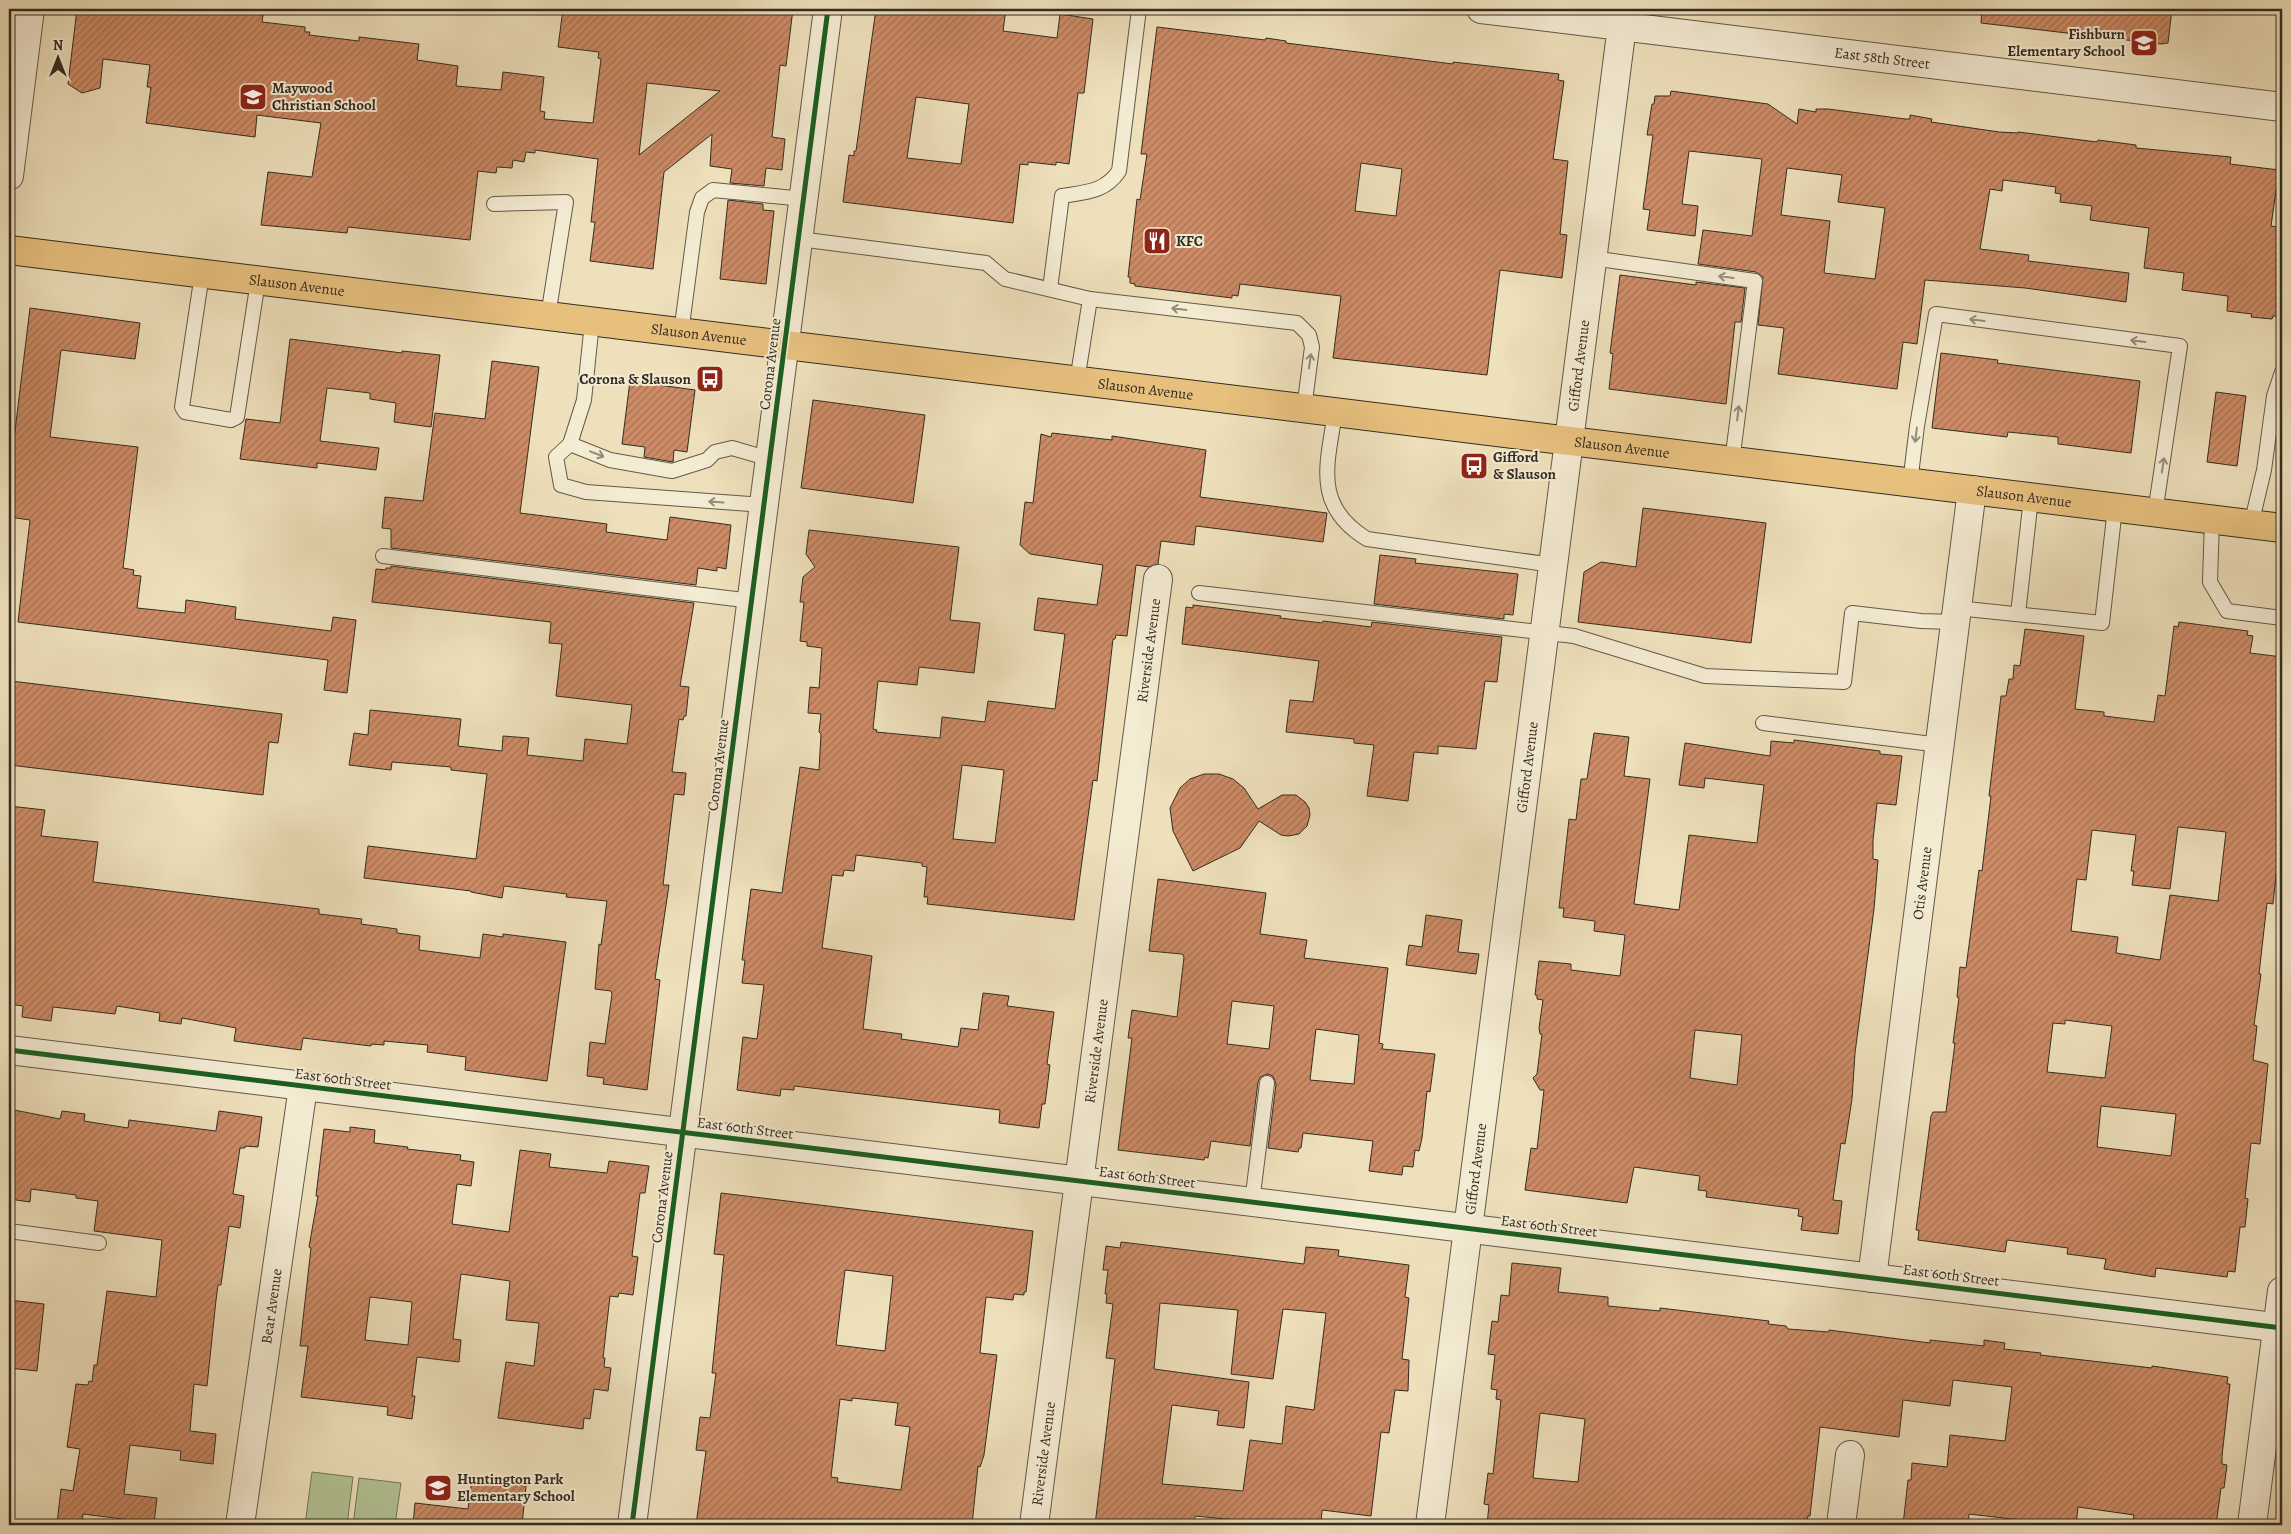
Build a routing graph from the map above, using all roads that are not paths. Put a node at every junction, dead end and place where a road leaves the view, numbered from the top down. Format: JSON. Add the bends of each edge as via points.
{"nodes":[{"id":1,"x":30,"y":9,"type":"edge"},
{"id":2,"x":828,"y":9,"type":"edge"},
{"id":3,"x":1139,"y":9,"type":"edge"},
{"id":4,"x":1481,"y":9,"type":"edge"},
{"id":5,"x":1623,"y":18,"type":"edge"},
{"id":6,"x":17,"y":43,"type":"edge"},
{"id":7,"x":2282,"y":107,"type":"edge"},
{"id":8,"x":9,"y":176,"type":"edge"},
{"id":9,"x":804,"y":199,"type":"junction"},
{"id":10,"x":494,"y":204,"type":"dead end"},
{"id":11,"x":799,"y":239,"type":"junction"},
{"id":12,"x":9,"y":250,"type":"edge"},
{"id":13,"x":1592,"y":258,"type":"junction"},
{"id":14,"x":202,"y":274,"type":"junction"},
{"id":15,"x":258,"y":281,"type":"junction"},
{"id":16,"x":1050,"y":289,"type":"junction"},
{"id":17,"x":1090,"y":299,"type":"junction"},
{"id":18,"x":548,"y":316,"type":"junction"},
{"id":19,"x":592,"y":322,"type":"junction"},
{"id":20,"x":681,"y":333,"type":"junction"},
{"id":21,"x":785,"y":345,"type":"junction"},
{"id":22,"x":2282,"y":372,"type":"edge"},
{"id":23,"x":1077,"y":381,"type":"junction"},
{"id":24,"x":1304,"y":409,"type":"junction"},
{"id":25,"x":1335,"y":413,"type":"junction"},
{"id":26,"x":1569,"y":441,"type":"junction"},
{"id":27,"x":570,"y":444,"type":"junction"},
{"id":28,"x":770,"y":459,"type":"junction"},
{"id":29,"x":1732,"y":462,"type":"junction"},
{"id":30,"x":1910,"y":484,"type":"junction"},
{"id":31,"x":1972,"y":490,"type":"junction"},
{"id":32,"x":2031,"y":498,"type":"junction"},
{"id":33,"x":764,"y":505,"type":"junction"},
{"id":34,"x":2115,"y":508,"type":"junction"},
{"id":35,"x":2155,"y":514,"type":"junction"},
{"id":36,"x":2212,"y":520,"type":"junction"},
{"id":37,"x":2251,"y":525,"type":"junction"},
{"id":38,"x":2282,"y":528,"type":"edge"},
{"id":39,"x":383,"y":556,"type":"dead end"},
{"id":40,"x":1553,"y":565,"type":"junction"},
{"id":41,"x":1158,"y":579,"type":"dead end"},
{"id":42,"x":1199,"y":592,"type":"dead end"},
{"id":43,"x":752,"y":601,"type":"junction"},
{"id":44,"x":2018,"y":614,"type":"junction"},
{"id":45,"x":1956,"y":615,"type":"junction"},
{"id":46,"x":2282,"y":618,"type":"edge"},
{"id":47,"x":1544,"y":632,"type":"junction"},
{"id":48,"x":1763,"y":723,"type":"dead end"},
{"id":49,"x":1940,"y":746,"type":"junction"},
{"id":50,"x":9,"y":1050,"type":"edge"},
{"id":51,"x":1267,"y":1083,"type":"dead end"},
{"id":52,"x":303,"y":1086,"type":"junction"},
{"id":53,"x":683,"y":1133,"type":"junction"},
{"id":54,"x":1079,"y":1181,"type":"junction"},
{"id":55,"x":1252,"y":1202,"type":"junction"},
{"id":56,"x":1468,"y":1228,"type":"junction"},
{"id":57,"x":9,"y":1231,"type":"edge"},
{"id":58,"x":99,"y":1243,"type":"dead end"},
{"id":59,"x":1872,"y":1278,"type":"junction"},
{"id":60,"x":2282,"y":1291,"type":"edge"},
{"id":61,"x":2280,"y":1328,"type":"edge"},
{"id":62,"x":1850,"y":1455,"type":"dead end"},
{"id":63,"x":240,"y":1525,"type":"edge"},
{"id":64,"x":632,"y":1525,"type":"edge"},
{"id":65,"x":1034,"y":1525,"type":"edge"},
{"id":66,"x":1430,"y":1525,"type":"edge"},
{"id":67,"x":1841,"y":1525,"type":"edge"},
{"id":68,"x":2252,"y":1525,"type":"edge"}],
"edges":[{"from":1,"to":6,"type":"street"},
{"from":2,"to":9,"type":"street","name":"Corona Avenue"},
{"from":3,"to":16,"type":"lane","via":[[1119,171],[1112,181],[1096,190],[1062,196]]},
{"from":4,"to":5,"type":"street","name":"East 58th Street"},
{"from":5,"to":7,"type":"street","name":"East 58th Street"},
{"from":5,"to":13,"type":"street","name":"Gifford Avenue"},
{"from":6,"to":8,"type":"street"},
{"from":9,"to":11,"type":"street","name":"Corona Avenue"},
{"from":9,"to":20,"type":"lane","via":[[713,190],[702,198],[697,212]]},
{"from":10,"to":18,"type":"lane","via":[[566,202]]},
{"from":11,"to":16,"type":"lane","via":[[986,263],[1005,279]]},
{"from":11,"to":21,"type":"street","name":"Corona Avenue"},
{"from":12,"to":14,"type":"main road","name":"Slauson Avenue"},
{"from":13,"to":26,"type":"street","name":"Gifford Avenue"},
{"from":29,"to":13,"type":"lane","one_way":true,"via":[[1755,282]]},
{"from":14,"to":15,"type":"main road","name":"Slauson Avenue"},
{"from":14,"to":15,"type":"lane","via":[[182,407],[185,412],[231,420],[237,417]]},
{"from":15,"to":18,"type":"main road","name":"Slauson Avenue"},
{"from":16,"to":17,"type":"lane"},
{"from":17,"to":23,"type":"lane"},
{"from":24,"to":17,"type":"lane","one_way":true,"via":[[1312,347],[1309,335],[1298,323]]},
{"from":18,"to":19,"type":"main road","name":"Slauson Avenue"},
{"from":19,"to":20,"type":"main road","name":"Slauson Avenue"},
{"from":19,"to":27,"type":"lane","via":[[584,400]]},
{"from":20,"to":21,"type":"main road","name":"Slauson Avenue"},
{"from":21,"to":23,"type":"main road","name":"Slauson Avenue"},
{"from":21,"to":28,"type":"street","name":"Corona Avenue"},
{"from":22,"to":37,"type":"lane","via":[[2274,396],[2264,470]]},
{"from":23,"to":24,"type":"main road","name":"Slauson Avenue"},
{"from":24,"to":25,"type":"main road","name":"Slauson Avenue"},
{"from":25,"to":26,"type":"main road","name":"Slauson Avenue"},
{"from":25,"to":40,"type":"lane","via":[[1326,472],[1327,488],[1338,512],[1351,529],[1367,539]]},
{"from":26,"to":29,"type":"main road","name":"Slauson Avenue"},
{"from":26,"to":40,"type":"street","name":"Gifford Avenue"},
{"from":27,"to":28,"type":"lane","one_way":true,"via":[[610,460],[672,471],[732,448]]},
{"from":33,"to":27,"type":"lane","one_way":true,"via":[[586,492],[561,485],[556,457]]},
{"from":28,"to":33,"type":"street","name":"Corona Avenue"},
{"from":29,"to":30,"type":"main road","name":"Slauson Avenue"},
{"from":30,"to":31,"type":"main road","name":"Slauson Avenue"},
{"from":35,"to":30,"type":"lane","one_way":true,"via":[[2180,346],[1936,314]]},
{"from":31,"to":32,"type":"main road","name":"Slauson Avenue"},
{"from":31,"to":45,"type":"street","name":"Otis Avenue"},
{"from":32,"to":34,"type":"main road","name":"Slauson Avenue"},
{"from":32,"to":44,"type":"lane"},
{"from":33,"to":43,"type":"street","name":"Corona Avenue"},
{"from":34,"to":35,"type":"main road","name":"Slauson Avenue"},
{"from":34,"to":44,"type":"lane","via":[[2102,623]]},
{"from":35,"to":36,"type":"main road","name":"Slauson Avenue"},
{"from":36,"to":37,"type":"main road","name":"Slauson Avenue"},
{"from":36,"to":46,"type":"lane","via":[[2210,582],[2226,611]]},
{"from":37,"to":38,"type":"main road","name":"Slauson Avenue"},
{"from":39,"to":43,"type":"lane"},
{"from":40,"to":47,"type":"street","name":"Gifford Avenue"},
{"from":41,"to":54,"type":"street","name":"Riverside Avenue"},
{"from":42,"to":47,"type":"lane"},
{"from":43,"to":53,"type":"street","name":"Corona Avenue"},
{"from":44,"to":45,"type":"lane"},
{"from":45,"to":47,"type":"lane","via":[[1921,621],[1852,612],[1844,682],[1705,676],[1574,636]]},
{"from":45,"to":49,"type":"street","name":"Otis Avenue"},
{"from":47,"to":56,"type":"street","name":"Gifford Avenue"},
{"from":48,"to":49,"type":"lane"},
{"from":49,"to":59,"type":"street","name":"Otis Avenue"},
{"from":50,"to":52,"type":"street","name":"East 60th Street"},
{"from":51,"to":55,"type":"lane"},
{"from":52,"to":53,"type":"street","name":"East 60th Street"},
{"from":52,"to":63,"type":"street","name":"Bear Avenue"},
{"from":53,"to":54,"type":"street","name":"East 60th Street"},
{"from":53,"to":64,"type":"street","name":"Corona Avenue"},
{"from":54,"to":55,"type":"street","name":"East 60th Street"},
{"from":54,"to":65,"type":"street","name":"Riverside Avenue"},
{"from":55,"to":56,"type":"street","name":"East 60th Street"},
{"from":56,"to":59,"type":"street","name":"East 60th Street"},
{"from":56,"to":66,"type":"street","name":"Gifford Avenue"},
{"from":57,"to":58,"type":"lane"},
{"from":59,"to":61,"type":"street","name":"East 60th Street"},
{"from":60,"to":61,"type":"street"},
{"from":61,"to":68,"type":"street"},
{"from":62,"to":67,"type":"street"}]}
